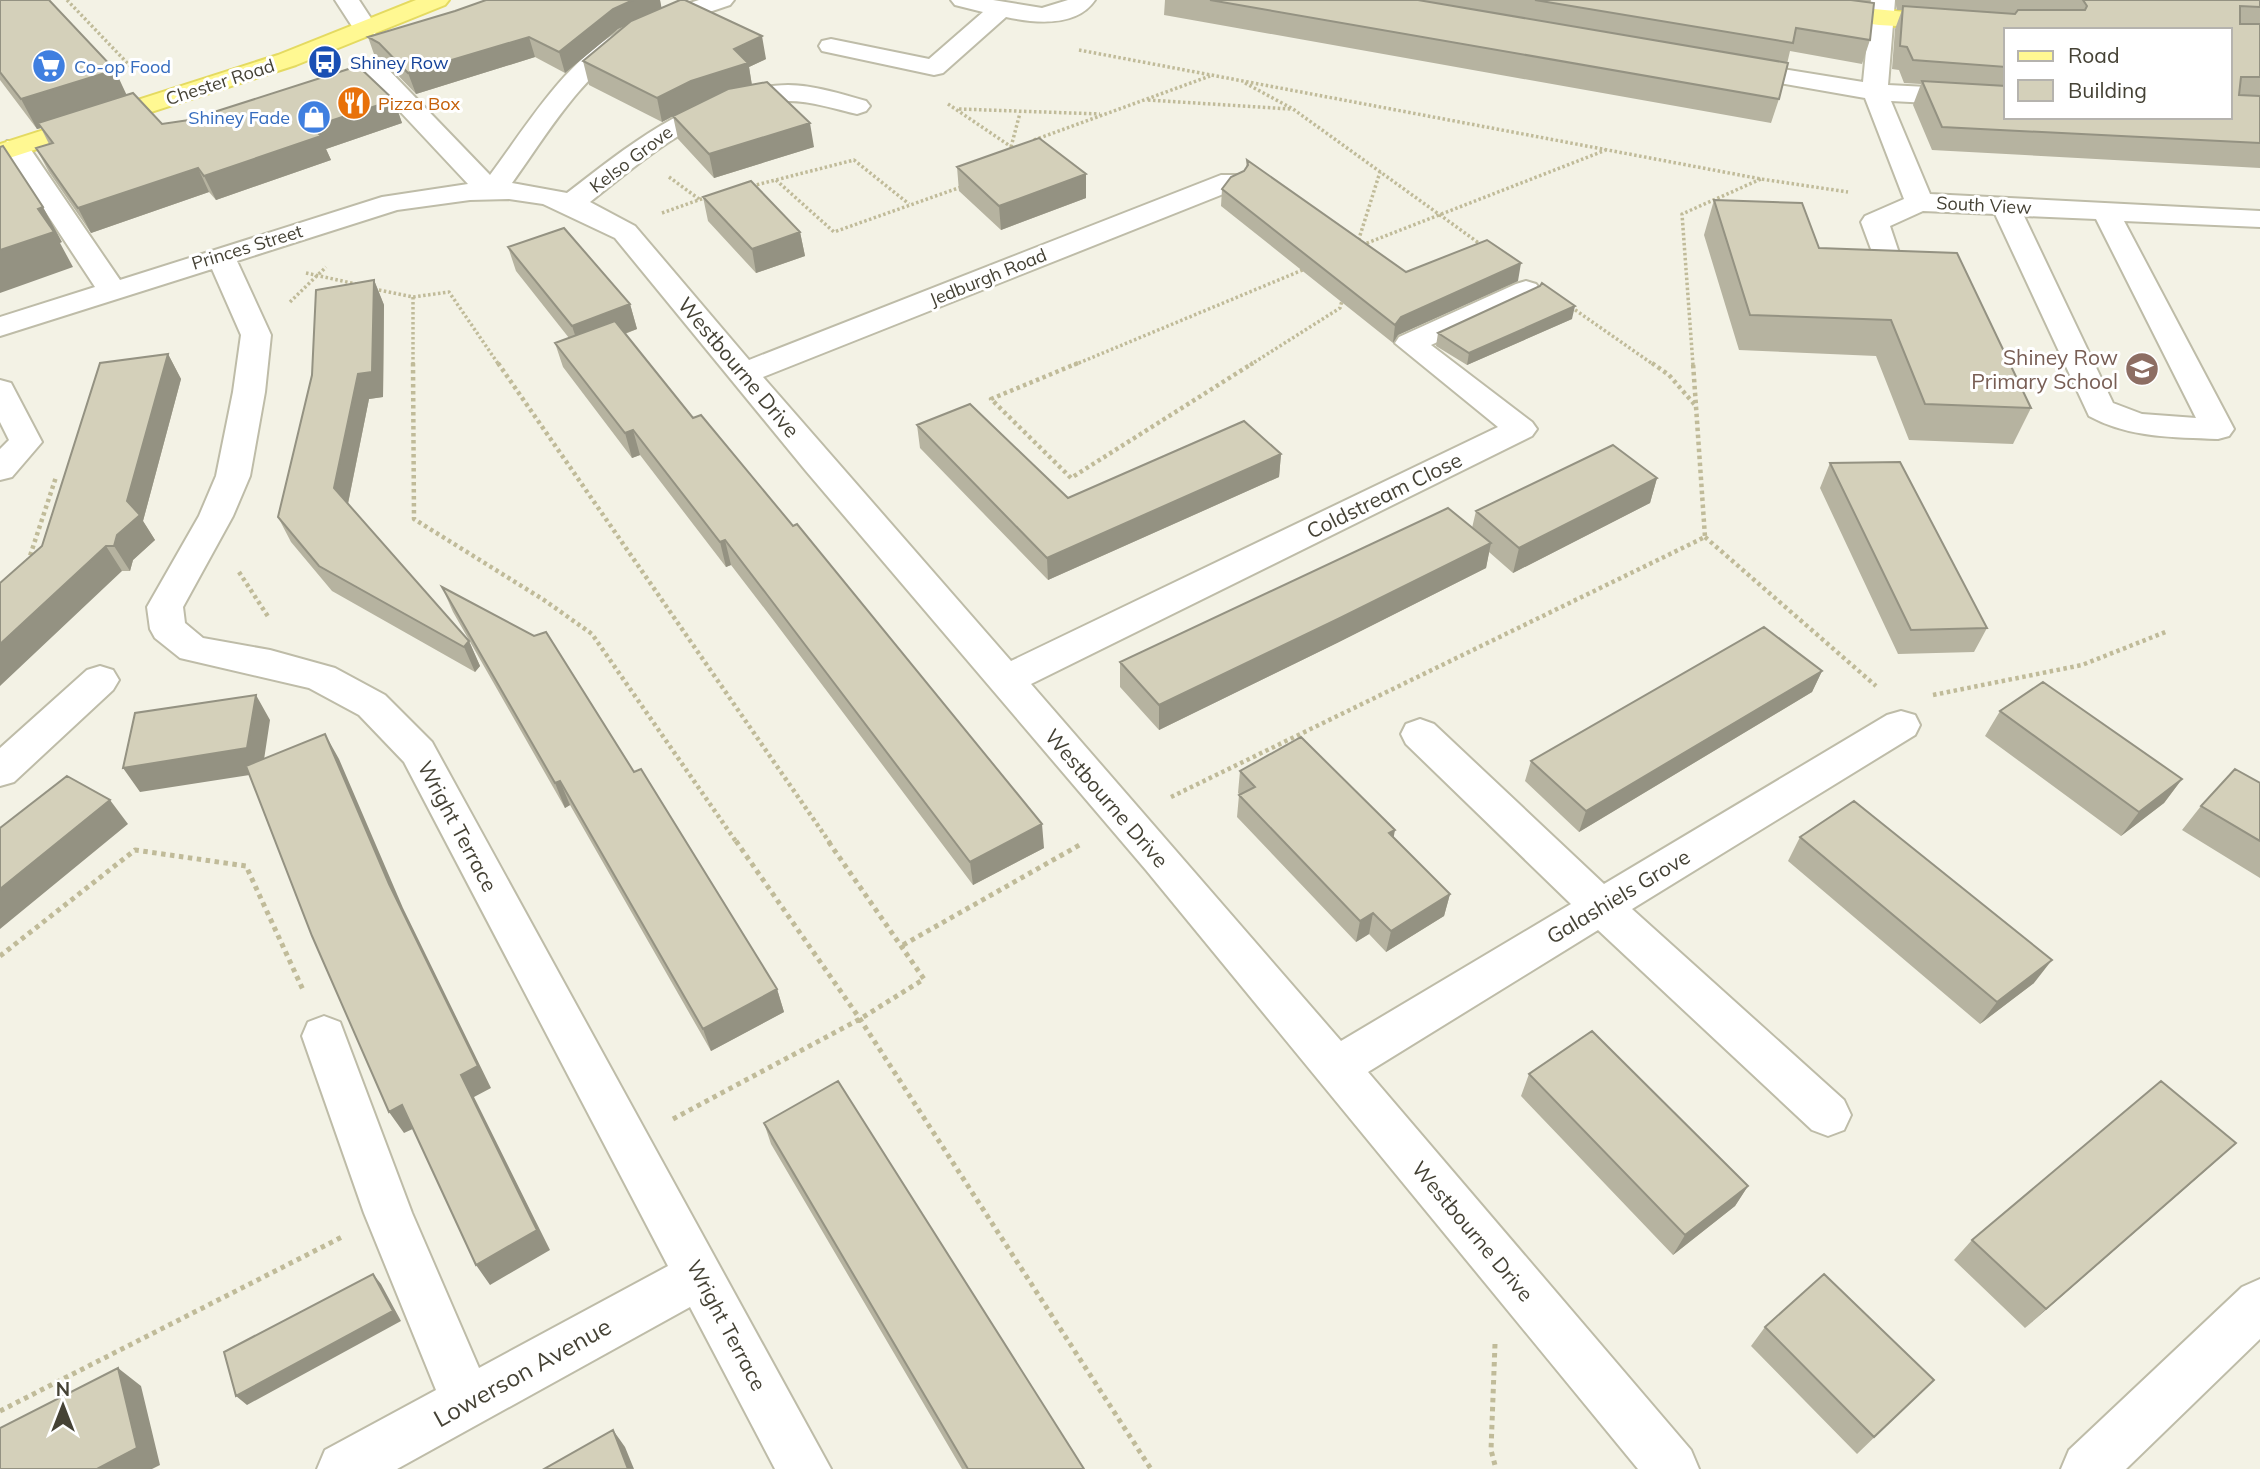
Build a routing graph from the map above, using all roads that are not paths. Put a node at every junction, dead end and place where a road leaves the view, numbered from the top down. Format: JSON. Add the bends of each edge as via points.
{"nodes":[{"id":1,"x":347,"y":0,"type":"edge"},
{"id":2,"x":437,"y":0,"type":"edge"},
{"id":3,"x":722,"y":0,"type":"edge"},
{"id":4,"x":963,"y":0,"type":"edge"},
{"id":5,"x":1083,"y":0,"type":"edge"},
{"id":6,"x":1746,"y":0,"type":"edge"},
{"id":7,"x":1002,"y":8,"type":"junction"},
{"id":8,"x":1881,"y":9,"type":"edge"},
{"id":9,"x":1971,"y":24,"type":"edge"},
{"id":10,"x":366,"y":29,"type":"junction"},
{"id":11,"x":831,"y":46,"type":"dead end"},
{"id":12,"x":1710,"y":64,"type":"edge"},
{"id":13,"x":375,"y":70,"type":"dead end"},
{"id":14,"x":1875,"y":92,"type":"junction"},
{"id":15,"x":2004,"y":99,"type":"edge"},
{"id":16,"x":858,"y":106,"type":"dead end"},
{"id":17,"x":8,"y":150,"type":"edge"},
{"id":18,"x":1231,"y":181,"type":"edge"},
{"id":19,"x":495,"y":191,"type":"junction"},
{"id":20,"x":1919,"y":202,"type":"junction"},
{"id":21,"x":570,"y":204,"type":"junction"},
{"id":22,"x":2006,"y":207,"type":"junction"},
{"id":23,"x":2106,"y":212,"type":"junction"},
{"id":24,"x":2260,"y":219,"type":"edge"},
{"id":25,"x":220,"y":255,"type":"junction"},
{"id":26,"x":1888,"y":262,"type":"edge"},
{"id":27,"x":112,"y":290,"type":"junction"},
{"id":28,"x":1526,"y":290,"type":"edge"},
{"id":29,"x":0,"y":327,"type":"edge"},
{"id":30,"x":745,"y":373,"type":"junction"},
{"id":31,"x":0,"y":390,"type":"edge"},
{"id":32,"x":0,"y":469,"type":"edge"},
{"id":33,"x":100,"y":680,"type":"dead end"},
{"id":34,"x":1006,"y":680,"type":"junction"},
{"id":35,"x":1898,"y":714,"type":"road end"},
{"id":36,"x":1420,"y":734,"type":"dead end"},
{"id":37,"x":0,"y":771,"type":"edge"},
{"id":38,"x":1601,"y":907,"type":"junction"},
{"id":39,"x":324,"y":1036,"type":"road end"},
{"id":40,"x":1336,"y":1068,"type":"junction"},
{"id":41,"x":1828,"y":1115,"type":"dead end"},
{"id":42,"x":700,"y":1275,"type":"junction"},
{"id":43,"x":2260,"y":1304,"type":"edge"},
{"id":44,"x":467,"y":1402,"type":"junction"},
{"id":45,"x":344,"y":1469,"type":"edge"},
{"id":46,"x":804,"y":1469,"type":"edge"},
{"id":47,"x":1672,"y":1469,"type":"edge"},
{"id":48,"x":2088,"y":1469,"type":"edge"}],
"edges":[{"from":1,"to":10,"type":"street"},
{"from":2,"to":10,"type":"main road","name":"Chester Road"},
{"from":3,"to":19,"type":"street","via":[[625,37],[601,56],[564,94]]},
{"from":4,"to":7,"type":"street"},
{"from":5,"to":7,"type":"street","via":[[1063,14]]},
{"from":6,"to":8,"type":"main road"},
{"from":7,"to":11,"type":"street","via":[[934,68]]},
{"from":8,"to":9,"type":"main road"},
{"from":8,"to":14,"type":"street","name":"South View"},
{"from":10,"to":17,"type":"main road","name":"Chester Road","via":[[288,60]]},
{"from":12,"to":14,"type":"street"},
{"from":13,"to":19,"type":"street"},
{"from":14,"to":15,"type":"street"},
{"from":14,"to":20,"type":"street","name":"South View"},
{"from":16,"to":21,"type":"street","name":"Kelso Grove","via":[[790,93],[750,97],[712,108],[674,125]]},
{"from":17,"to":27,"type":"street"},
{"from":18,"to":30,"type":"street","name":"Jedburgh Road"},
{"from":19,"to":21,"type":"street","name":"Westbourne Drive","via":[[547,196]]},
{"from":19,"to":25,"type":"street","name":"Princes Street","via":[[392,203]]},
{"from":20,"to":22,"type":"street","name":"South View"},
{"from":20,"to":26,"type":"street","via":[[1875,222]]},
{"from":21,"to":30,"type":"street","name":"Westbourne Drive","via":[[618,228],[633,242]]},
{"from":22,"to":23,"type":"street","name":"South View"},
{"from":22,"to":23,"type":"street","via":[[2100,409],[2133,424],[2218,429]]},
{"from":23,"to":24,"type":"street","name":"South View"},
{"from":25,"to":27,"type":"street","name":"Princes Street"},
{"from":25,"to":42,"type":"street","name":"Wright Terrace","via":[[256,335],[233,476],[165,607],[168,629],[193,649],[322,677],[372,705],[418,752]]},
{"from":27,"to":29,"type":"street","name":"Princes Street"},
{"from":28,"to":34,"type":"street","name":"Coldstream Close","via":[[1410,343],[1521,429]]},
{"from":30,"to":34,"type":"street","name":"Westbourne Drive"},
{"from":31,"to":32,"type":"street","via":[[26,442]]},
{"from":33,"to":37,"type":"street"},
{"from":34,"to":40,"type":"street","name":"Westbourne Drive"},
{"from":35,"to":38,"type":"street","name":"Galashiels Grove"},
{"from":36,"to":38,"type":"street"},
{"from":38,"to":40,"type":"street","name":"Galashiels Grove"},
{"from":38,"to":41,"type":"street"},
{"from":39,"to":44,"type":"street","via":[[388,1213]]},
{"from":40,"to":47,"type":"street","name":"Westbourne Drive"},
{"from":42,"to":44,"type":"street","name":"Lowerson Avenue"},
{"from":42,"to":46,"type":"street","name":"Wright Terrace"},
{"from":43,"to":48,"type":"street"},
{"from":44,"to":45,"type":"street","name":"Lowerson Avenue"}]}
